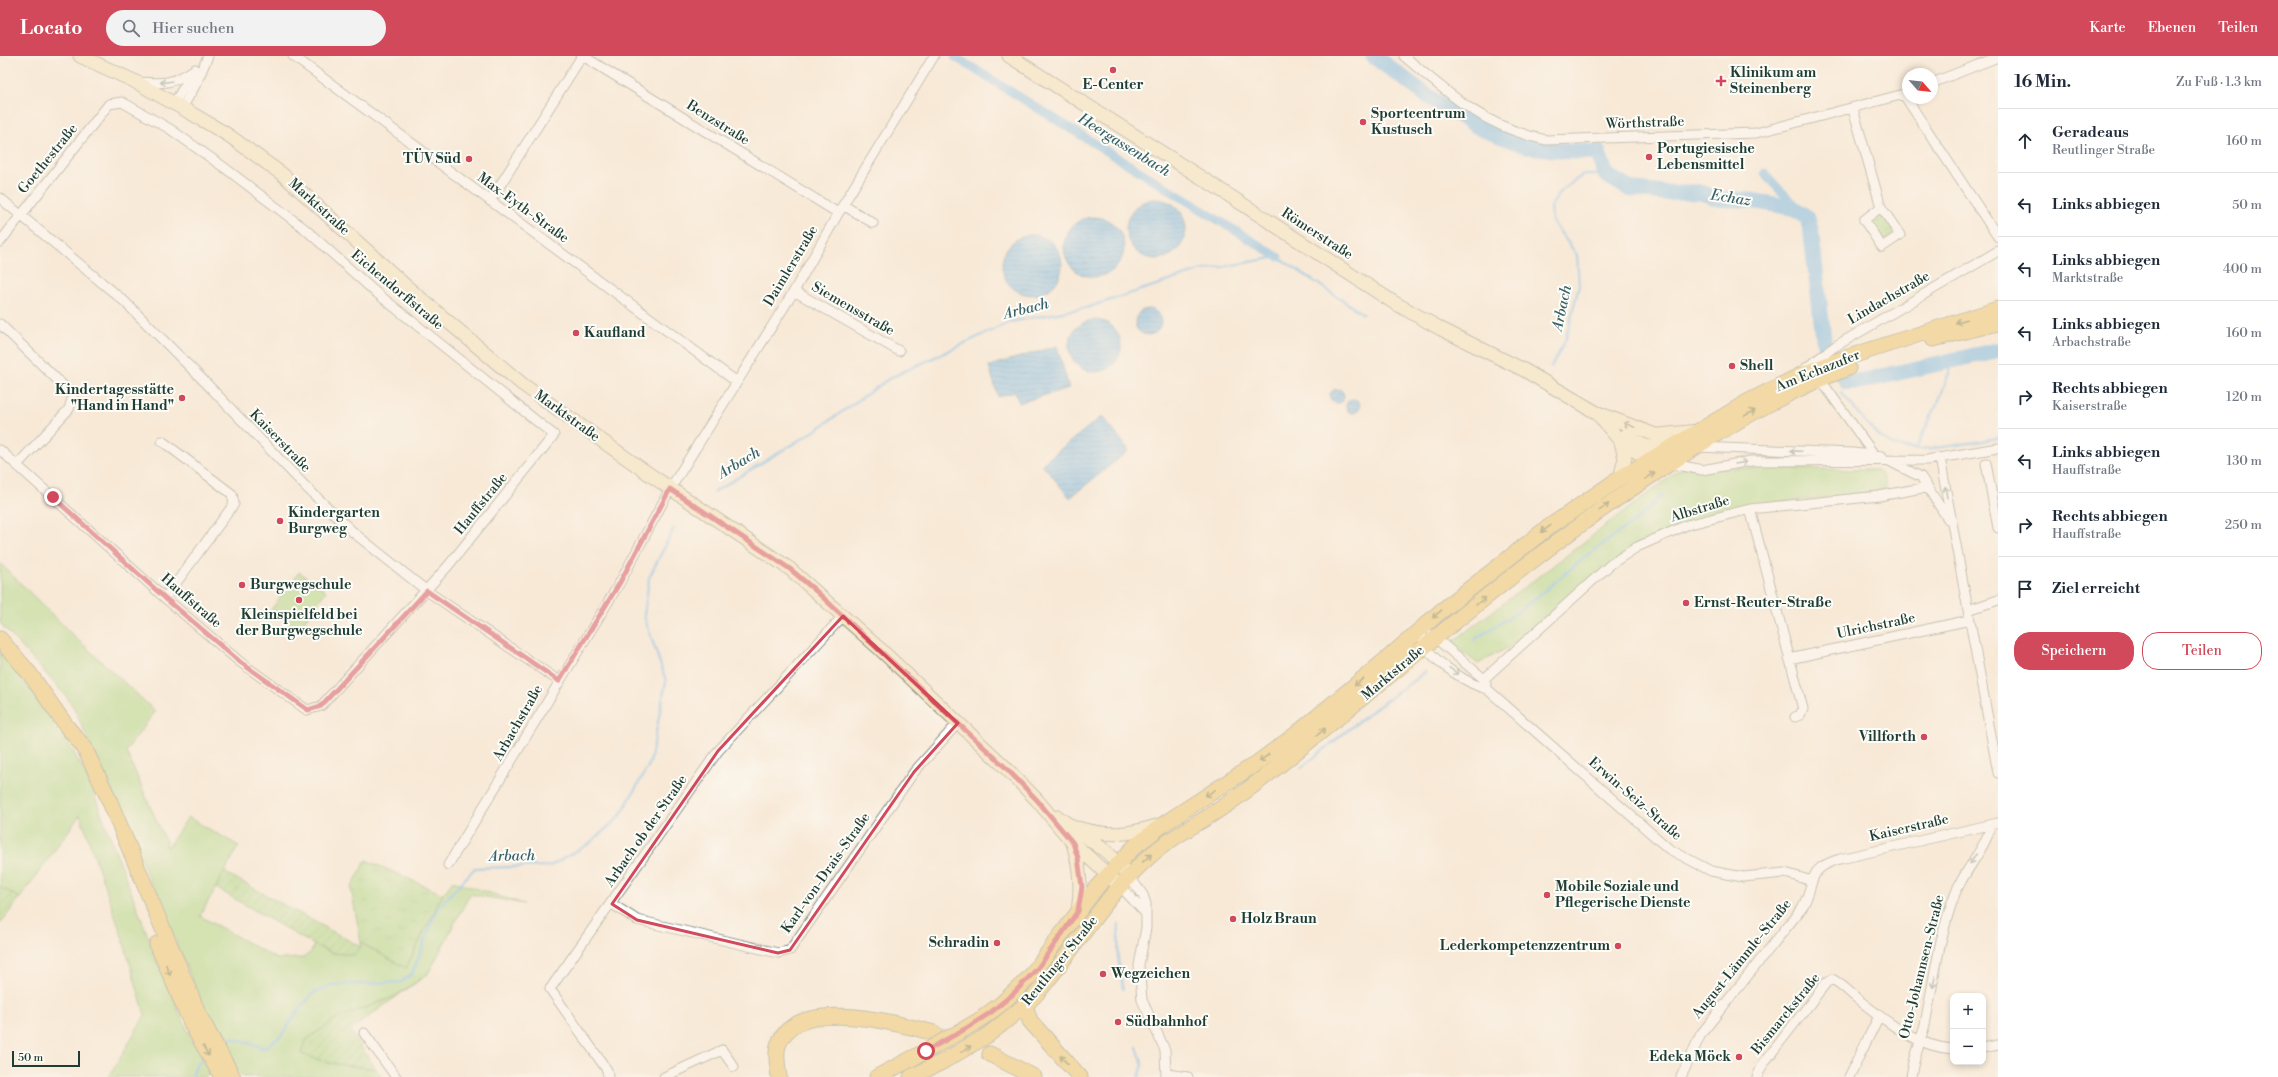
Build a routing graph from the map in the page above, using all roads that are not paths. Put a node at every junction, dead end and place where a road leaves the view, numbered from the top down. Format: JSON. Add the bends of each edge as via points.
{"nodes":[{"id":1,"x":80,"y":56,"type":"edge"},
{"id":2,"x":293,"y":56,"type":"edge"},
{"id":3,"x":583,"y":56,"type":"edge"},
{"id":4,"x":934,"y":56,"type":"edge"},
{"id":5,"x":1009,"y":56,"type":"edge"},
{"id":6,"x":1404,"y":56,"type":"edge"},
{"id":7,"x":207,"y":57,"type":"edge"},
{"id":8,"x":1998,"y":57,"type":"edge"},
{"id":9,"x":195,"y":69,"type":"junction"},
{"id":10,"x":134,"y":81,"type":"junction"},
{"id":11,"x":1938,"y":82,"type":"edge"},
{"id":12,"x":1902,"y":95,"type":"edge"},
{"id":13,"x":122,"y":102,"type":"joint"},
{"id":14,"x":1912,"y":104,"type":"edge"},
{"id":15,"x":178,"y":105,"type":"junction"},
{"id":16,"x":1853,"y":109,"type":"junction"},
{"id":17,"x":0,"y":198,"type":"edge"},
{"id":18,"x":490,"y":201,"type":"junction"},
{"id":19,"x":843,"y":205,"type":"junction"},
{"id":20,"x":1881,"y":207,"type":"dead end"},
{"id":21,"x":838,"y":213,"type":"junction"},
{"id":22,"x":21,"y":216,"type":"junction"},
{"id":23,"x":872,"y":223,"type":"dead end"},
{"id":24,"x":1998,"y":236,"type":"edge"},
{"id":25,"x":0,"y":242,"type":"edge"},
{"id":26,"x":1998,"y":251,"type":"edge"},
{"id":27,"x":794,"y":291,"type":"junction"},
{"id":28,"x":1998,"y":309,"type":"edge"},
{"id":29,"x":1998,"y":323,"type":"edge"},
{"id":30,"x":0,"y":324,"type":"edge"},
{"id":31,"x":899,"y":352,"type":"dead end"},
{"id":32,"x":1839,"y":358,"type":"junction"},
{"id":33,"x":1822,"y":370,"type":"junction"},
{"id":34,"x":737,"y":382,"type":"junction"},
{"id":35,"x":1597,"y":413,"type":"junction"},
{"id":36,"x":1611,"y":429,"type":"junction"},
{"id":37,"x":1701,"y":431,"type":"junction"},
{"id":38,"x":554,"y":435,"type":"joint"},
{"id":39,"x":1656,"y":435,"type":"junction"},
{"id":40,"x":1862,"y":440,"type":"junction"},
{"id":41,"x":162,"y":441,"type":"dead end"},
{"id":42,"x":1621,"y":442,"type":"junction"},
{"id":43,"x":1998,"y":448,"type":"edge"},
{"id":44,"x":0,"y":450,"type":"edge"},
{"id":45,"x":1680,"y":451,"type":"junction"},
{"id":46,"x":1853,"y":453,"type":"junction"},
{"id":47,"x":1875,"y":456,"type":"junction"},
{"id":48,"x":1940,"y":458,"type":"junction"},
{"id":49,"x":1650,"y":460,"type":"junction"},
{"id":50,"x":1927,"y":460,"type":"junction"},
{"id":51,"x":1890,"y":461,"type":"junction"},
{"id":52,"x":1986,"y":463,"type":"dead end"},
{"id":53,"x":17,"y":465,"type":"junction"},
{"id":54,"x":1620,"y":478,"type":"junction"},
{"id":55,"x":1928,"y":486,"type":"junction"},
{"id":56,"x":670,"y":489,"type":"junction"},
{"id":57,"x":1750,"y":509,"type":"junction"},
{"id":58,"x":1951,"y":525,"type":"junction"},
{"id":59,"x":1998,"y":528,"type":"edge"},
{"id":60,"x":427,"y":591,"type":"junction"},
{"id":61,"x":165,"y":598,"type":"junction"},
{"id":62,"x":1998,"y":600,"type":"edge"},
{"id":63,"x":1968,"y":610,"type":"junction"},
{"id":64,"x":843,"y":616,"type":"junction"},
{"id":65,"x":1970,"y":620,"type":"junction"},
{"id":66,"x":1421,"y":628,"type":"junction"},
{"id":67,"x":0,"y":640,"type":"edge"},
{"id":68,"x":1430,"y":642,"type":"junction"},
{"id":69,"x":1789,"y":658,"type":"junction"},
{"id":70,"x":1484,"y":680,"type":"junction"},
{"id":71,"x":559,"y":681,"type":"junction"},
{"id":72,"x":1487,"y":689,"type":"junction"},
{"id":73,"x":1795,"y":717,"type":"dead end"},
{"id":74,"x":958,"y":723,"type":"junction"},
{"id":75,"x":1998,"y":773,"type":"edge"},
{"id":76,"x":1037,"y":800,"type":"junction"},
{"id":77,"x":1165,"y":823,"type":"junction"},
{"id":78,"x":1994,"y":824,"type":"edge"},
{"id":79,"x":1070,"y":826,"type":"junction"},
{"id":80,"x":1073,"y":843,"type":"junction"},
{"id":81,"x":1828,"y":862,"type":"joint"},
{"id":82,"x":448,"y":865,"type":"dead end"},
{"id":83,"x":1113,"y":868,"type":"junction"},
{"id":84,"x":1125,"y":881,"type":"junction"},
{"id":85,"x":1812,"y":881,"type":"junction"},
{"id":86,"x":612,"y":904,"type":"junction"},
{"id":87,"x":1078,"y":911,"type":"junction"},
{"id":88,"x":1146,"y":914,"type":"junction"},
{"id":89,"x":1025,"y":1005,"type":"junction"},
{"id":90,"x":1879,"y":1016,"type":"junction"},
{"id":91,"x":364,"y":1033,"type":"dead end"},
{"id":92,"x":934,"y":1033,"type":"tunnel mouth"},
{"id":93,"x":1919,"y":1040,"type":"junction"},
{"id":94,"x":1998,"y":1045,"type":"edge"},
{"id":95,"x":1986,"y":1047,"type":"edge"},
{"id":96,"x":1950,"y":1049,"type":"edge"},
{"id":97,"x":990,"y":1054,"type":"tunnel mouth"},
{"id":98,"x":734,"y":1067,"type":"dead end"},
{"id":99,"x":229,"y":1073,"type":"edge"},
{"id":100,"x":780,"y":1076,"type":"edge"},
{"id":101,"x":1166,"y":1076,"type":"edge"},
{"id":102,"x":396,"y":1077,"type":"edge"},
{"id":103,"x":608,"y":1077,"type":"edge"},
{"id":104,"x":664,"y":1077,"type":"edge"},
{"id":105,"x":877,"y":1077,"type":"edge"},
{"id":106,"x":911,"y":1077,"type":"edge"},
{"id":107,"x":1034,"y":1077,"type":"edge"},
{"id":108,"x":1080,"y":1077,"type":"edge"},
{"id":109,"x":1188,"y":1077,"type":"edge"},
{"id":110,"x":1681,"y":1077,"type":"edge"},
{"id":111,"x":1757,"y":1077,"type":"edge"},
{"id":112,"x":1849,"y":1077,"type":"edge"},
{"id":113,"x":1910,"y":1077,"type":"edge"}],
"edges":[{"from":1,"to":10,"type":"main road","name":"Marktstraße"},
{"from":2,"to":18,"type":"street","name":"Max-Eyth-Straße"},
{"from":3,"to":18,"type":"street"},
{"from":3,"to":21,"type":"street","name":"Benzstraße"},
{"from":4,"to":19,"type":"street","name":"Daimlerstraße"},
{"from":5,"to":35,"type":"main road","name":"Römerstraße","via":[[1393,302],[1524,370]]},
{"from":6,"to":16,"type":"street","name":"Wörthstraße","via":[[1488,121],[1518,134],[1546,140],[1756,133]]},
{"from":7,"to":9,"type":"street"},
{"from":7,"to":15,"type":"street","via":[[196,84]]},
{"from":8,"to":11,"type":"street"},
{"from":9,"to":10,"type":"street","one_way":true,"via":[[178,80],[164,83]]},
{"from":9,"to":15,"type":"street"},
{"from":10,"to":15,"type":"main road","name":"Marktstraße"},
{"from":12,"to":16,"type":"street","name":"Wörthstraße"},
{"from":13,"to":22,"type":"street","name":"Goethestraße","via":[[109,104]]},
{"from":13,"to":38,"type":"street","name":"Eichendorffstraße","via":[[170,129],[305,229],[373,290]]},
{"from":14,"to":24,"type":"street"},
{"from":15,"to":56,"type":"main road","name":"Marktstraße","via":[[228,135],[282,174],[407,287],[522,384]]},
{"from":16,"to":20,"type":"street"},
{"from":17,"to":22,"type":"street","name":"Kaiserstraße"},
{"from":18,"to":34,"type":"street","name":"Max-Eyth-Straße"},
{"from":19,"to":21,"type":"street","name":"Daimlerstraße"},
{"from":19,"to":23,"type":"street"},
{"from":21,"to":27,"type":"street","name":"Daimlerstraße"},
{"from":22,"to":25,"type":"street","name":"Goethestraße"},
{"from":22,"to":60,"type":"street","name":"Kaiserstraße","via":[[124,301],[354,533]]},
{"from":26,"to":32,"type":"street","name":"Lindachstraße"},
{"from":27,"to":31,"type":"street","name":"Siemensstraße"},
{"from":27,"to":34,"type":"street","name":"Daimlerstraße"},
{"from":28,"to":32,"type":"main road","name":"Am Echazufer","one_way":true},
{"from":29,"to":32,"type":"main road","name":"Am Echazufer"},
{"from":30,"to":53,"type":"street","via":[[73,395],[69,409]]},
{"from":32,"to":33,"type":"main road","name":"Am Echazufer"},
{"from":33,"to":37,"type":"main road","name":"Am Echazufer","via":[[1799,376],[1749,401]]},
{"from":33,"to":40,"type":"street"},
{"from":45,"to":33,"type":"main road","name":"Am Echazufer","one_way":true},
{"from":34,"to":56,"type":"street","name":"Daimlerstraße"},
{"from":35,"to":36,"type":"main road","name":"Römerstraße"},
{"from":39,"to":35,"type":"main road","one_way":true},
{"from":36,"to":42,"type":"main road","name":"Römerstraße"},
{"from":36,"to":45,"type":"main road","name":"Römerstraße","via":[[1645,446]]},
{"from":37,"to":39,"type":"main road"},
{"from":37,"to":45,"type":"main road","name":"Am Echazufer"},
{"from":38,"to":60,"type":"street","name":"Hauffstraße"},
{"from":39,"to":45,"type":"main road"},
{"from":40,"to":46,"type":"street"},
{"from":40,"to":47,"type":"street"},
{"from":41,"to":61,"type":"street","via":[[232,494],[234,504]]},
{"from":42,"to":49,"type":"main road","name":"Römerstraße"},
{"from":42,"to":54,"type":"main road","via":[[1626,458]]},
{"from":43,"to":48,"type":"street"},
{"from":44,"to":53,"type":"street","name":"Hauffstraße"},
{"from":46,"to":45,"type":"street","one_way":true},
{"from":45,"to":49,"type":"main road","name":"Am Echazufer"},
{"from":45,"to":51,"type":"street","one_way":true,"via":[[1702,470],[1751,461]]},
{"from":68,"to":45,"type":"main road","name":"Marktstraße","one_way":true,"via":[[1580,524]]},
{"from":46,"to":47,"type":"street"},
{"from":47,"to":50,"type":"street"},
{"from":48,"to":50,"type":"street"},
{"from":58,"to":48,"type":"street","one_way":true},
{"from":49,"to":54,"type":"main road","name":"Marktstraße"},
{"from":50,"to":51,"type":"street"},
{"from":51,"to":55,"type":"street","via":[[1917,475]]},
{"from":52,"to":59,"type":"street"},
{"from":53,"to":61,"type":"street","name":"Hauffstraße"},
{"from":54,"to":66,"type":"main road","name":"Marktstraße","one_way":true,"via":[[1475,582]]},
{"from":55,"to":57,"type":"street","name":"Albstraße","via":[[1879,496]]},
{"from":55,"to":58,"type":"street"},
{"from":56,"to":64,"type":"main road","name":"Marktstraße","via":[[790,569]]},
{"from":56,"to":71,"type":"street","name":"Arbachstraße","via":[[619,584]]},
{"from":57,"to":69,"type":"street"},
{"from":57,"to":70,"type":"street","name":"Albstraße","via":[[1687,525],[1637,547],[1594,578]]},
{"from":58,"to":63,"type":"street"},
{"from":60,"to":61,"type":"street","name":"Hauffstraße","via":[[321,706],[308,710],[240,662]]},
{"from":60,"to":71,"type":"street","name":"Kaiserstraße"},
{"from":62,"to":63,"type":"street"},
{"from":63,"to":65,"type":"street"},
{"from":64,"to":74,"type":"main road","name":"Marktstraße"},
{"from":64,"to":86,"type":"street","name":"Arbach ob der Straße","via":[[718,751]]},
{"from":65,"to":69,"type":"street","name":"Ulrichstraße"},
{"from":65,"to":75,"type":"street"},
{"from":66,"to":68,"type":"street","name":"Erwin-Seiz-Straße"},
{"from":66,"to":68,"type":"street"},
{"from":66,"to":77,"type":"main road","name":"Marktstraße","one_way":true,"via":[[1257,763]]},
{"from":67,"to":99,"type":"main road","via":[[30,674],[84,747],[98,773],[195,1020]]},
{"from":68,"to":70,"type":"street","name":"Erwin-Seiz-Straße"},
{"from":68,"to":72,"type":"street","name":"Erwin-Seiz-Straße","one_way":true,"via":[[1436,658],[1468,681]]},
{"from":84,"to":68,"type":"main road","name":"Marktstraße","one_way":true,"via":[[1173,837],[1213,813],[1273,771]]},
{"from":69,"to":73,"type":"street","via":[[1803,709],[1800,715]]},
{"from":70,"to":72,"type":"street","name":"Erwin-Seiz-Straße"},
{"from":71,"to":82,"type":"street","name":"Arbachstraße"},
{"from":72,"to":85,"type":"street","name":"Erwin-Seiz-Straße","via":[[1669,849],[1710,871],[1743,877],[1785,873]]},
{"from":74,"to":76,"type":"main road","name":"Marktstraße"},
{"from":74,"to":86,"type":"street","name":"Karl-von-Drais-Straße","via":[[914,772],[790,950],[778,953],[637,920]]},
{"from":76,"to":79,"type":"main road","name":"Marktstraße"},
{"from":76,"to":80,"type":"main road","name":"Marktstraße"},
{"from":77,"to":79,"type":"main road","via":[[1138,832],[1109,835]]},
{"from":77,"to":83,"type":"main road","name":"Marktstraße","via":[[1134,847]]},
{"from":78,"to":81,"type":"street","name":"Kaiserstraße"},
{"from":78,"to":93,"type":"street","name":"Otto-Johannsen-Straße","one_way":true,"via":[[1961,879],[1951,907]]},
{"from":79,"to":83,"type":"main road","name":"Marktstraße"},
{"from":80,"to":83,"type":"main road","name":"Marktstraße"},
{"from":80,"to":87,"type":"main road","via":[[1081,882]]},
{"from":81,"to":85,"type":"street","name":"August-Lämmle-Straße","via":[[1817,869]]},
{"from":83,"to":84,"type":"main road"},
{"from":83,"to":87,"type":"main road","name":"Reutlinger Straße"},
{"from":84,"to":88,"type":"street"},
{"from":84,"to":88,"type":"street","via":[[1143,895]]},
{"from":84,"to":89,"type":"main road","name":"Reutlinger Straße"},
{"from":85,"to":110,"type":"street","name":"August-Lämmle-Straße","via":[[1807,899],[1796,916],[1701,1034]]},
{"from":86,"to":103,"type":"street","name":"Arbach ob der Straße","via":[[550,990],[607,1070]]},
{"from":87,"to":105,"type":"main road","name":"Reutlinger Straße","bridge":true,"via":[[1029,978],[1001,1004],[978,1021]]},
{"from":88,"to":101,"type":"street","via":[[1139,965],[1142,1000],[1165,1050]]},
{"from":106,"to":89,"type":"main road","name":"Reutlinger Straße","one_way":true,"bridge":true,"via":[[988,1035]]},
{"from":108,"to":89,"type":"main road","one_way":true,"via":[[1030,1021]]},
{"from":90,"to":93,"type":"street","name":"Bismarckstraße"},
{"from":90,"to":111,"type":"street","name":"Bismarckstraße","via":[[1837,982],[1830,980],[1763,1064]]},
{"from":90,"to":112,"type":"street"},
{"from":91,"to":102,"type":"street"},
{"from":92,"to":100,"type":"main road","via":[[851,1017],[818,1017],[804,1020],[788,1031],[778,1047]]},
{"from":93,"to":96,"type":"street","name":"Bismarckstraße"},
{"from":93,"to":113,"type":"street","name":"Otto-Johannsen-Straße"},
{"from":94,"to":95,"type":"street"},
{"from":97,"to":107,"type":"main road"},
{"from":98,"to":104,"type":"street","via":[[722,1050]]},
{"from":101,"to":109,"type":"street"}]}
